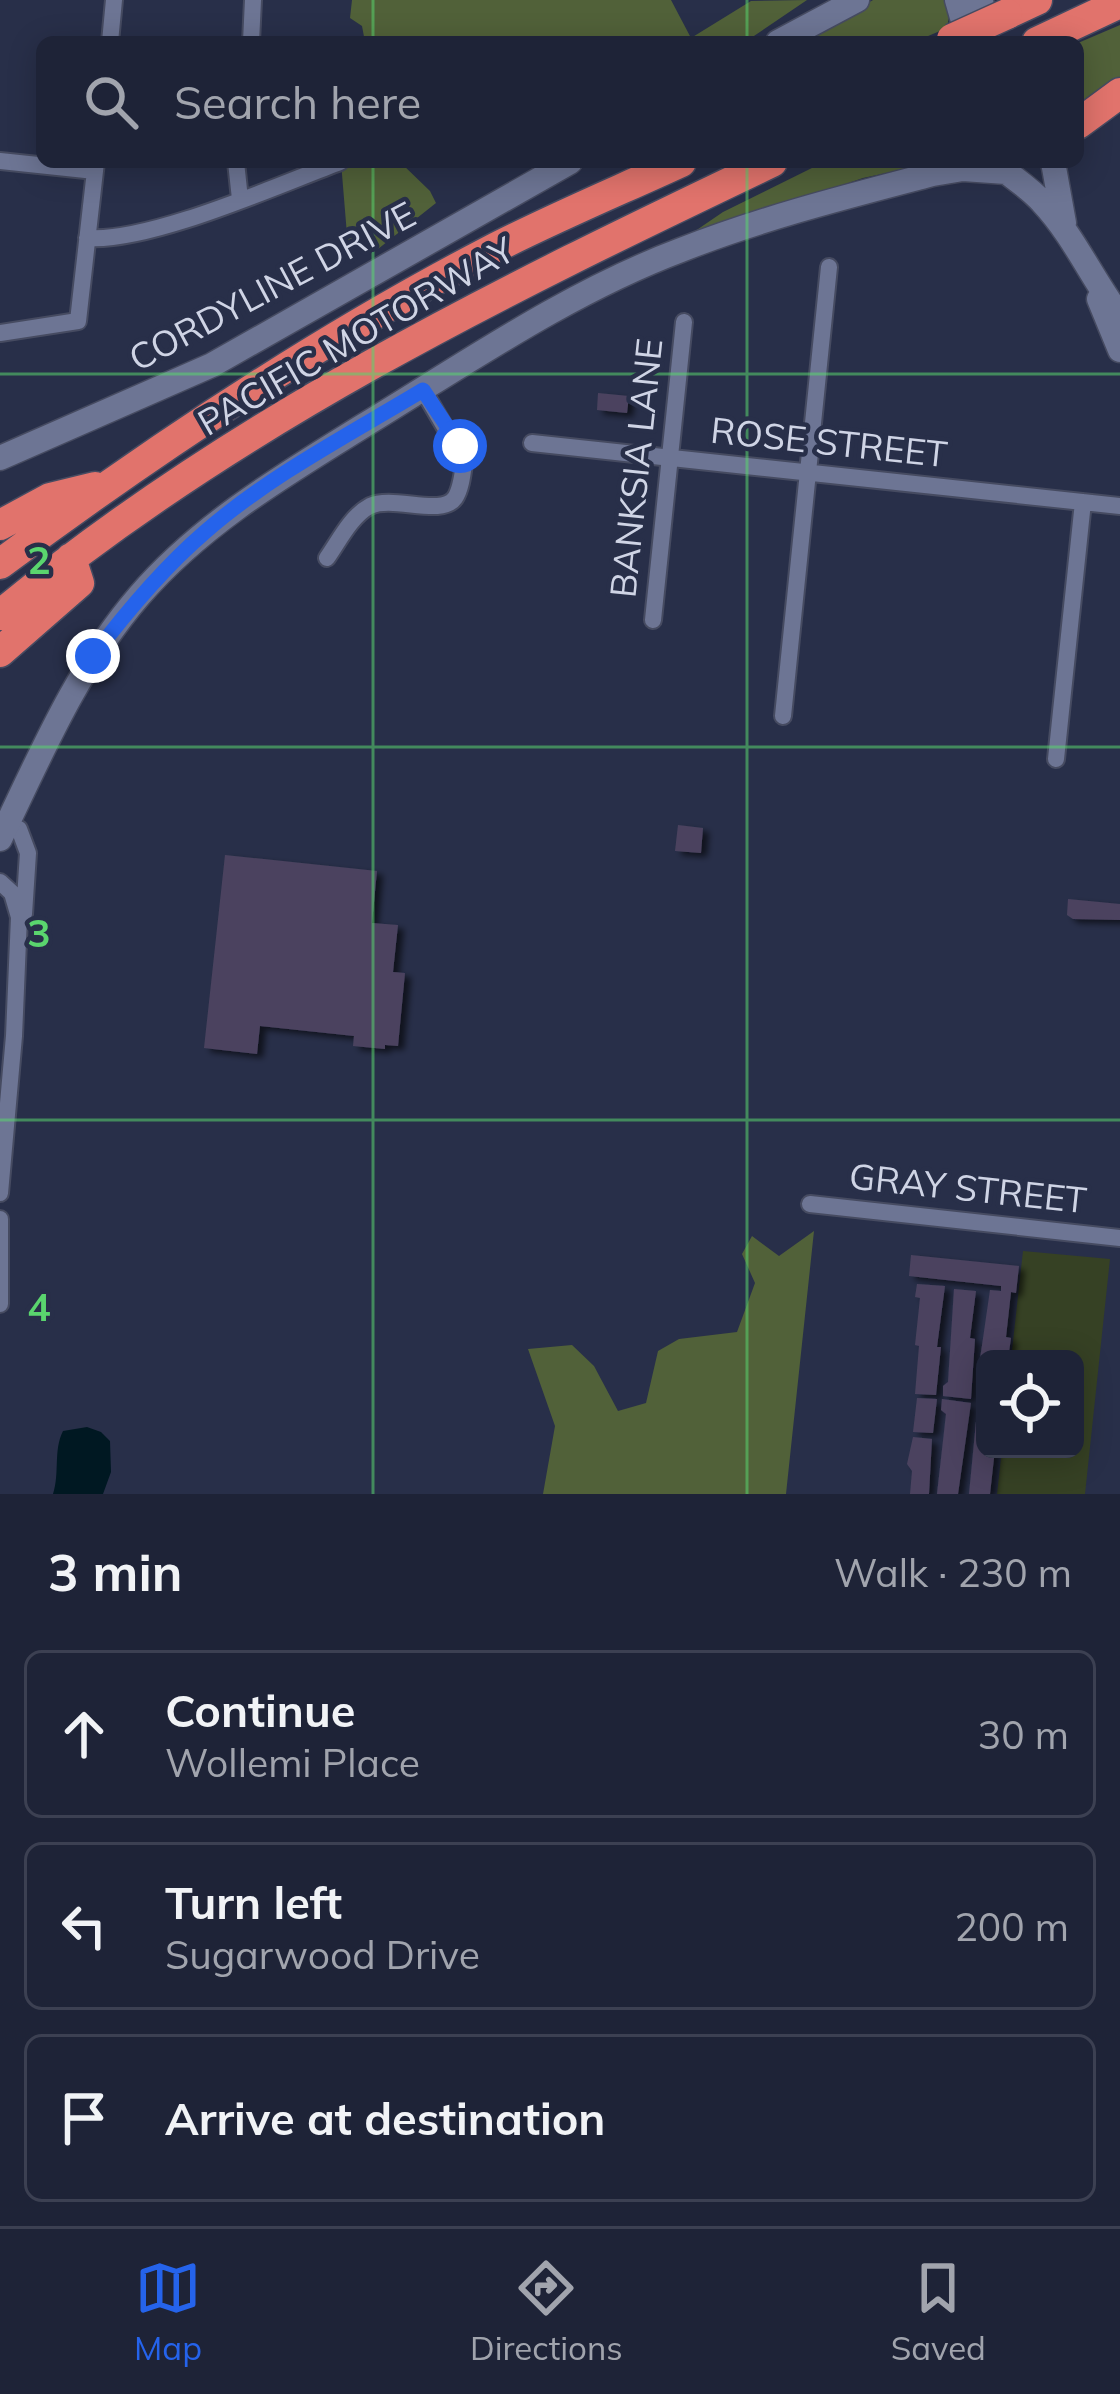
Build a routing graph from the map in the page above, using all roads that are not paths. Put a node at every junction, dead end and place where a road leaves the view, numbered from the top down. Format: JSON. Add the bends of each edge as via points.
{"nodes":[{"id":1,"x":114,"y":0,"type":"edge"},
{"id":2,"x":253,"y":0,"type":"edge"},
{"id":3,"x":857,"y":0,"type":"edge"},
{"id":4,"x":957,"y":0,"type":"edge"},
{"id":5,"x":1036,"y":0,"type":"edge"},
{"id":6,"x":1120,"y":3,"type":"edge"},
{"id":7,"x":994,"y":7,"type":"edge"},
{"id":8,"x":111,"y":36,"type":"edge"},
{"id":9,"x":250,"y":36,"type":"edge"},
{"id":10,"x":789,"y":36,"type":"edge"},
{"id":11,"x":955,"y":36,"type":"edge"},
{"id":12,"x":961,"y":36,"type":"edge"},
{"id":13,"x":1050,"y":36,"type":"edge"},
{"id":14,"x":1120,"y":93,"type":"edge"},
{"id":15,"x":1084,"y":120,"type":"edge"},
{"id":16,"x":0,"y":160,"type":"edge"},
{"id":17,"x":36,"y":162,"type":"edge"},
{"id":18,"x":95,"y":168,"type":"edge"},
{"id":19,"x":237,"y":168,"type":"edge"},
{"id":20,"x":324,"y":168,"type":"edge"},
{"id":21,"x":559,"y":168,"type":"edge"},
{"id":22,"x":668,"y":168,"type":"edge"},
{"id":23,"x":760,"y":168,"type":"edge"},
{"id":24,"x":1041,"y":168,"type":"edge"},
{"id":25,"x":1053,"y":168,"type":"edge"},
{"id":26,"x":1005,"y":169,"type":"edge"},
{"id":27,"x":240,"y":199,"type":"junction"},
{"id":28,"x":1066,"y":231,"type":"junction"},
{"id":29,"x":87,"y":238,"type":"junction"},
{"id":30,"x":830,"y":267,"type":"dead end"},
{"id":31,"x":1093,"y":280,"type":"junction"},
{"id":32,"x":1120,"y":316,"type":"edge"},
{"id":33,"x":684,"y":322,"type":"dead end"},
{"id":34,"x":0,"y":333,"type":"edge"},
{"id":35,"x":1120,"y":350,"type":"edge"},
{"id":36,"x":423,"y":390,"type":"junction"},
{"id":37,"x":532,"y":443,"type":"dead end"},
{"id":38,"x":0,"y":458,"type":"edge"},
{"id":39,"x":670,"y":459,"type":"junction"},
{"id":40,"x":807,"y":473,"type":"junction"},
{"id":41,"x":106,"y":484,"type":"junction"},
{"id":42,"x":1082,"y":502,"type":"junction"},
{"id":43,"x":1120,"y":506,"type":"edge"},
{"id":44,"x":0,"y":525,"type":"edge"},
{"id":45,"x":71,"y":558,"type":"junction"},
{"id":46,"x":327,"y":558,"type":"dead end"},
{"id":47,"x":0,"y":564,"type":"edge"},
{"id":48,"x":0,"y":615,"type":"edge"},
{"id":49,"x":653,"y":620,"type":"dead end"},
{"id":50,"x":0,"y":652,"type":"edge"},
{"id":51,"x":783,"y":716,"type":"dead end"},
{"id":52,"x":1056,"y":760,"type":"dead end"},
{"id":53,"x":2,"y":830,"type":"edge"},
{"id":54,"x":0,"y":882,"type":"edge"},
{"id":55,"x":17,"y":976,"type":"junction"},
{"id":56,"x":0,"y":1193,"type":"edge"},
{"id":57,"x":810,"y":1204,"type":"dead end"},
{"id":58,"x":0,"y":1219,"type":"edge"},
{"id":59,"x":1120,"y":1238,"type":"edge"},
{"id":60,"x":0,"y":1304,"type":"edge"}],
"edges":[{"from":1,"to":8,"type":"street"},
{"from":2,"to":9,"type":"street"},
{"from":3,"to":10,"type":"street"},
{"from":4,"to":11,"type":"street"},
{"from":5,"to":7,"type":"highway"},
{"from":6,"to":13,"type":"highway"},
{"from":7,"to":12,"type":"highway","bridge":true},
{"from":14,"to":15,"type":"highway"},
{"from":16,"to":17,"type":"street"},
{"from":18,"to":29,"type":"street"},
{"from":19,"to":27,"type":"street"},
{"from":20,"to":27,"type":"street"},
{"from":21,"to":38,"type":"street","name":"CORDYLINE DRIVE","via":[[212,365]]},
{"from":22,"to":41,"type":"highway","name":"PACIFIC MOTORWAY","via":[[390,306]]},
{"from":23,"to":45,"type":"highway","name":"PACIFIC MOTORWAY","via":[[430,331]]},
{"from":24,"to":26,"type":"street"},
{"from":25,"to":28,"type":"street"},
{"from":26,"to":28,"type":"street"},
{"from":26,"to":36,"type":"street","via":[[933,174],[681,249],[597,287]]},
{"from":27,"to":29,"type":"street","via":[[112,240]]},
{"from":28,"to":31,"type":"street"},
{"from":29,"to":34,"type":"street","via":[[78,321]]},
{"from":30,"to":40,"type":"street"},
{"from":31,"to":32,"type":"street"},
{"from":31,"to":35,"type":"street"},
{"from":33,"to":39,"type":"street","name":"BANKSIA LANE"},
{"from":36,"to":46,"type":"street","via":[[468,452],[452,502],[372,505]]},
{"from":36,"to":53,"type":"street","via":[[207,530],[141,594],[93,656]]},
{"from":37,"to":39,"type":"street","name":"ROSE STREET"},
{"from":39,"to":40,"type":"street","name":"ROSE STREET"},
{"from":39,"to":49,"type":"street","name":"BANKSIA LANE"},
{"from":40,"to":42,"type":"street","name":"ROSE STREET"},
{"from":40,"to":51,"type":"street"},
{"from":41,"to":44,"type":"highway","via":[[50,498]]},
{"from":41,"to":47,"type":"highway","name":"PACIFIC MOTORWAY"},
{"from":42,"to":43,"type":"street","name":"ROSE STREET"},
{"from":42,"to":52,"type":"street"},
{"from":45,"to":48,"type":"highway","name":"PACIFIC MOTORWAY"},
{"from":45,"to":50,"type":"highway","via":[[79,583]]},
{"from":53,"to":55,"type":"street","via":[[20,829],[28,853]]},
{"from":54,"to":55,"type":"street","via":[[18,908]]},
{"from":55,"to":56,"type":"street"},
{"from":57,"to":59,"type":"street","name":"GRAY STREET"},
{"from":58,"to":60,"type":"street"}]}
